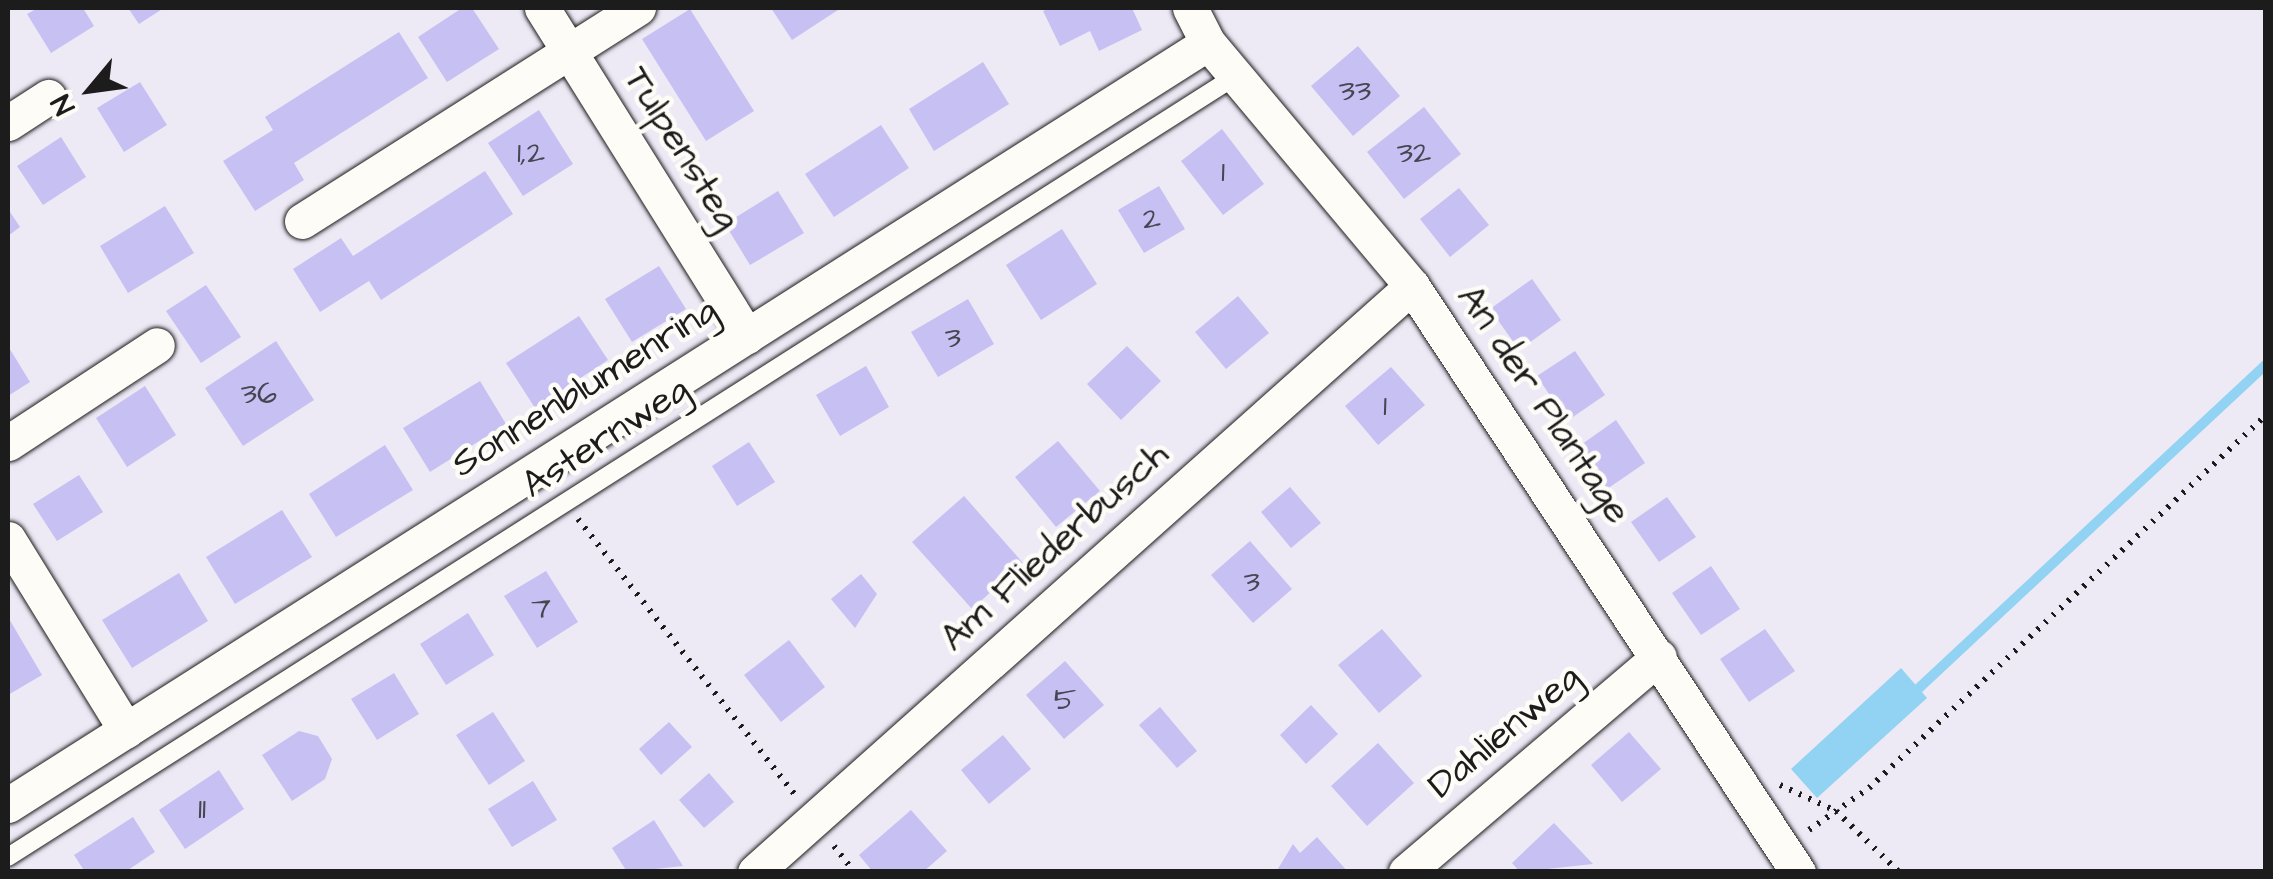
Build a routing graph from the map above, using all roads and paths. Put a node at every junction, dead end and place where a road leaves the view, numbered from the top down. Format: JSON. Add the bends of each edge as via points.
{"nodes":[{"id":1,"x":542,"y":8,"type":"edge"},
{"id":2,"x":638,"y":8,"type":"edge"},
{"id":3,"x":1190,"y":8,"type":"edge"},
{"id":4,"x":1208,"y":43,"type":"junction"},
{"id":5,"x":569,"y":51,"type":"junction"},
{"id":6,"x":1239,"y":74,"type":"junction"},
{"id":7,"x":48,"y":97,"type":"dead end"},
{"id":8,"x":8,"y":124,"type":"edge"},
{"id":9,"x":302,"y":222,"type":"dead end"},
{"id":10,"x":1412,"y":286,"type":"junction"},
{"id":11,"x":747,"y":336,"type":"junction"},
{"id":12,"x":157,"y":344,"type":"dead end"},
{"id":13,"x":2266,"y":415,"type":"edge"},
{"id":14,"x":8,"y":443,"type":"edge"},
{"id":15,"x":565,"y":502,"type":"junction"},
{"id":16,"x":8,"y":539,"type":"edge"},
{"id":17,"x":1658,"y":657,"type":"junction"},
{"id":18,"x":126,"y":730,"type":"junction"},
{"id":19,"x":1770,"y":780,"type":"dead end"},
{"id":20,"x":8,"y":805,"type":"edge"},
{"id":21,"x":1836,"y":810,"type":"junction"},
{"id":22,"x":813,"y":820,"type":"junction"},
{"id":23,"x":8,"y":857,"type":"edge"},
{"id":24,"x":1791,"y":860,"type":"edge"},
{"id":25,"x":754,"y":872,"type":"edge"},
{"id":26,"x":854,"y":872,"type":"edge"},
{"id":27,"x":1406,"y":872,"type":"edge"},
{"id":28,"x":1899,"y":872,"type":"edge"}],
"edges":[{"from":1,"to":5,"type":"street","name":"Tulpensteg"},
{"from":2,"to":5,"type":"street"},
{"from":3,"to":4,"type":"street","name":"An der Plantage"},
{"from":4,"to":6,"type":"street","name":"An der Plantage"},
{"from":4,"to":11,"type":"street","name":"Sonnenblumenring"},
{"from":5,"to":9,"type":"street"},
{"from":5,"to":11,"type":"street","name":"Tulpensteg"},
{"from":6,"to":10,"type":"street","name":"An der Plantage"},
{"from":6,"to":15,"type":"lane","name":"Asternweg"},
{"from":7,"to":8,"type":"street"},
{"from":10,"to":17,"type":"street","name":"An der Plantage"},
{"from":10,"to":22,"type":"street","name":"Am Fliederbusch"},
{"from":11,"to":18,"type":"street","name":"Sonnenblumenring"},
{"from":12,"to":14,"type":"street"},
{"from":13,"to":21,"type":"path"},
{"from":15,"to":22,"type":"path"},
{"from":15,"to":23,"type":"lane","name":"Asternweg"},
{"from":16,"to":18,"type":"street"},
{"from":17,"to":24,"type":"street","name":"An der Plantage"},
{"from":17,"to":27,"type":"street","name":"Dahlienweg"},
{"from":18,"to":20,"type":"street","name":"Sonnenblumenring"},
{"from":19,"to":21,"type":"path"},
{"from":21,"to":24,"type":"path"},
{"from":21,"to":28,"type":"path"},
{"from":22,"to":25,"type":"street","name":"Am Fliederbusch"},
{"from":22,"to":26,"type":"path"}]}
